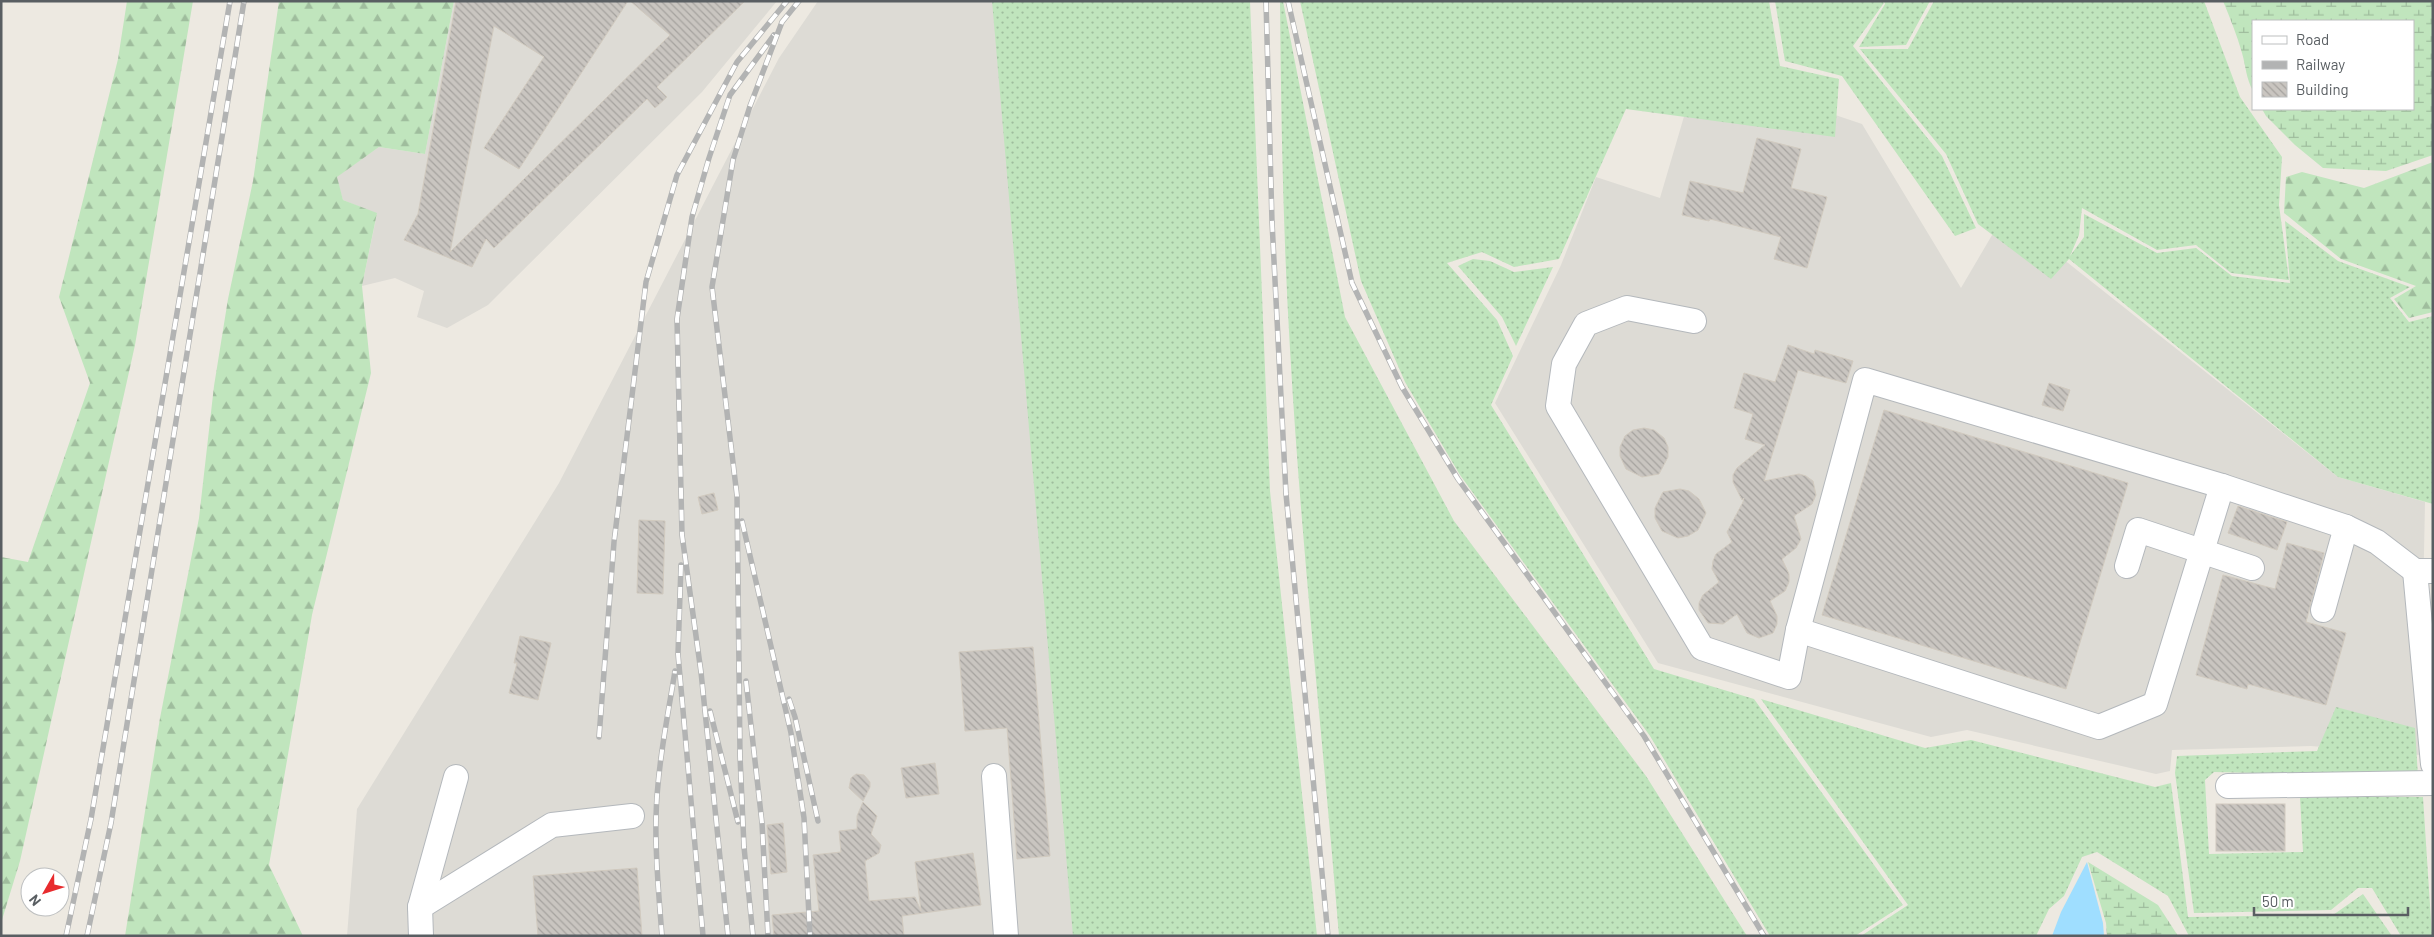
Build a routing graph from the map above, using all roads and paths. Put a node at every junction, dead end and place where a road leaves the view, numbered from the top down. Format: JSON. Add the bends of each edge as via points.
{"nodes":[{"id":1,"x":1694,"y":322,"type":"dead end"},
{"id":2,"x":2222,"y":486,"type":"junction"},
{"id":3,"x":2346,"y":527,"type":"junction"},
{"id":4,"x":2202,"y":551,"type":"junction"},
{"id":5,"x":2127,"y":566,"type":"dead end"},
{"id":6,"x":2252,"y":568,"type":"dead end"},
{"id":7,"x":2424,"y":571,"type":"edge"},
{"id":8,"x":2323,"y":610,"type":"dead end"},
{"id":9,"x":1798,"y":630,"type":"junction"},
{"id":10,"x":2430,"y":712,"type":"edge"},
{"id":11,"x":2433,"y":764,"type":"edge"},
{"id":12,"x":994,"y":776,"type":"dead end"},
{"id":13,"x":456,"y":777,"type":"dead end"},
{"id":14,"x":2433,"y":783,"type":"edge"},
{"id":15,"x":2228,"y":786,"type":"dead end"},
{"id":16,"x":632,"y":816,"type":"dead end"},
{"id":17,"x":420,"y":907,"type":"junction"},
{"id":18,"x":421,"y":936,"type":"edge"},
{"id":19,"x":1006,"y":936,"type":"edge"}],
"edges":[{"from":1,"to":9,"type":"street","via":[[1627,308],[1586,324],[1564,364],[1558,406],[1702,648],[1789,677]]},
{"from":2,"to":3,"type":"street"},
{"from":2,"to":4,"type":"street"},
{"from":2,"to":9,"type":"street","via":[[1865,380]]},
{"from":3,"to":7,"type":"street"},
{"from":3,"to":8,"type":"street"},
{"from":4,"to":5,"type":"street","via":[[2138,530]]},
{"from":4,"to":6,"type":"street"},
{"from":4,"to":9,"type":"street","via":[[2155,704],[2099,727]]},
{"from":7,"to":10,"type":"street"},
{"from":10,"to":11,"type":"street"},
{"from":12,"to":19,"type":"street"},
{"from":13,"to":17,"type":"street"},
{"from":14,"to":15,"type":"street"},
{"from":16,"to":17,"type":"street","via":[[552,825]]},
{"from":17,"to":18,"type":"street"}]}
